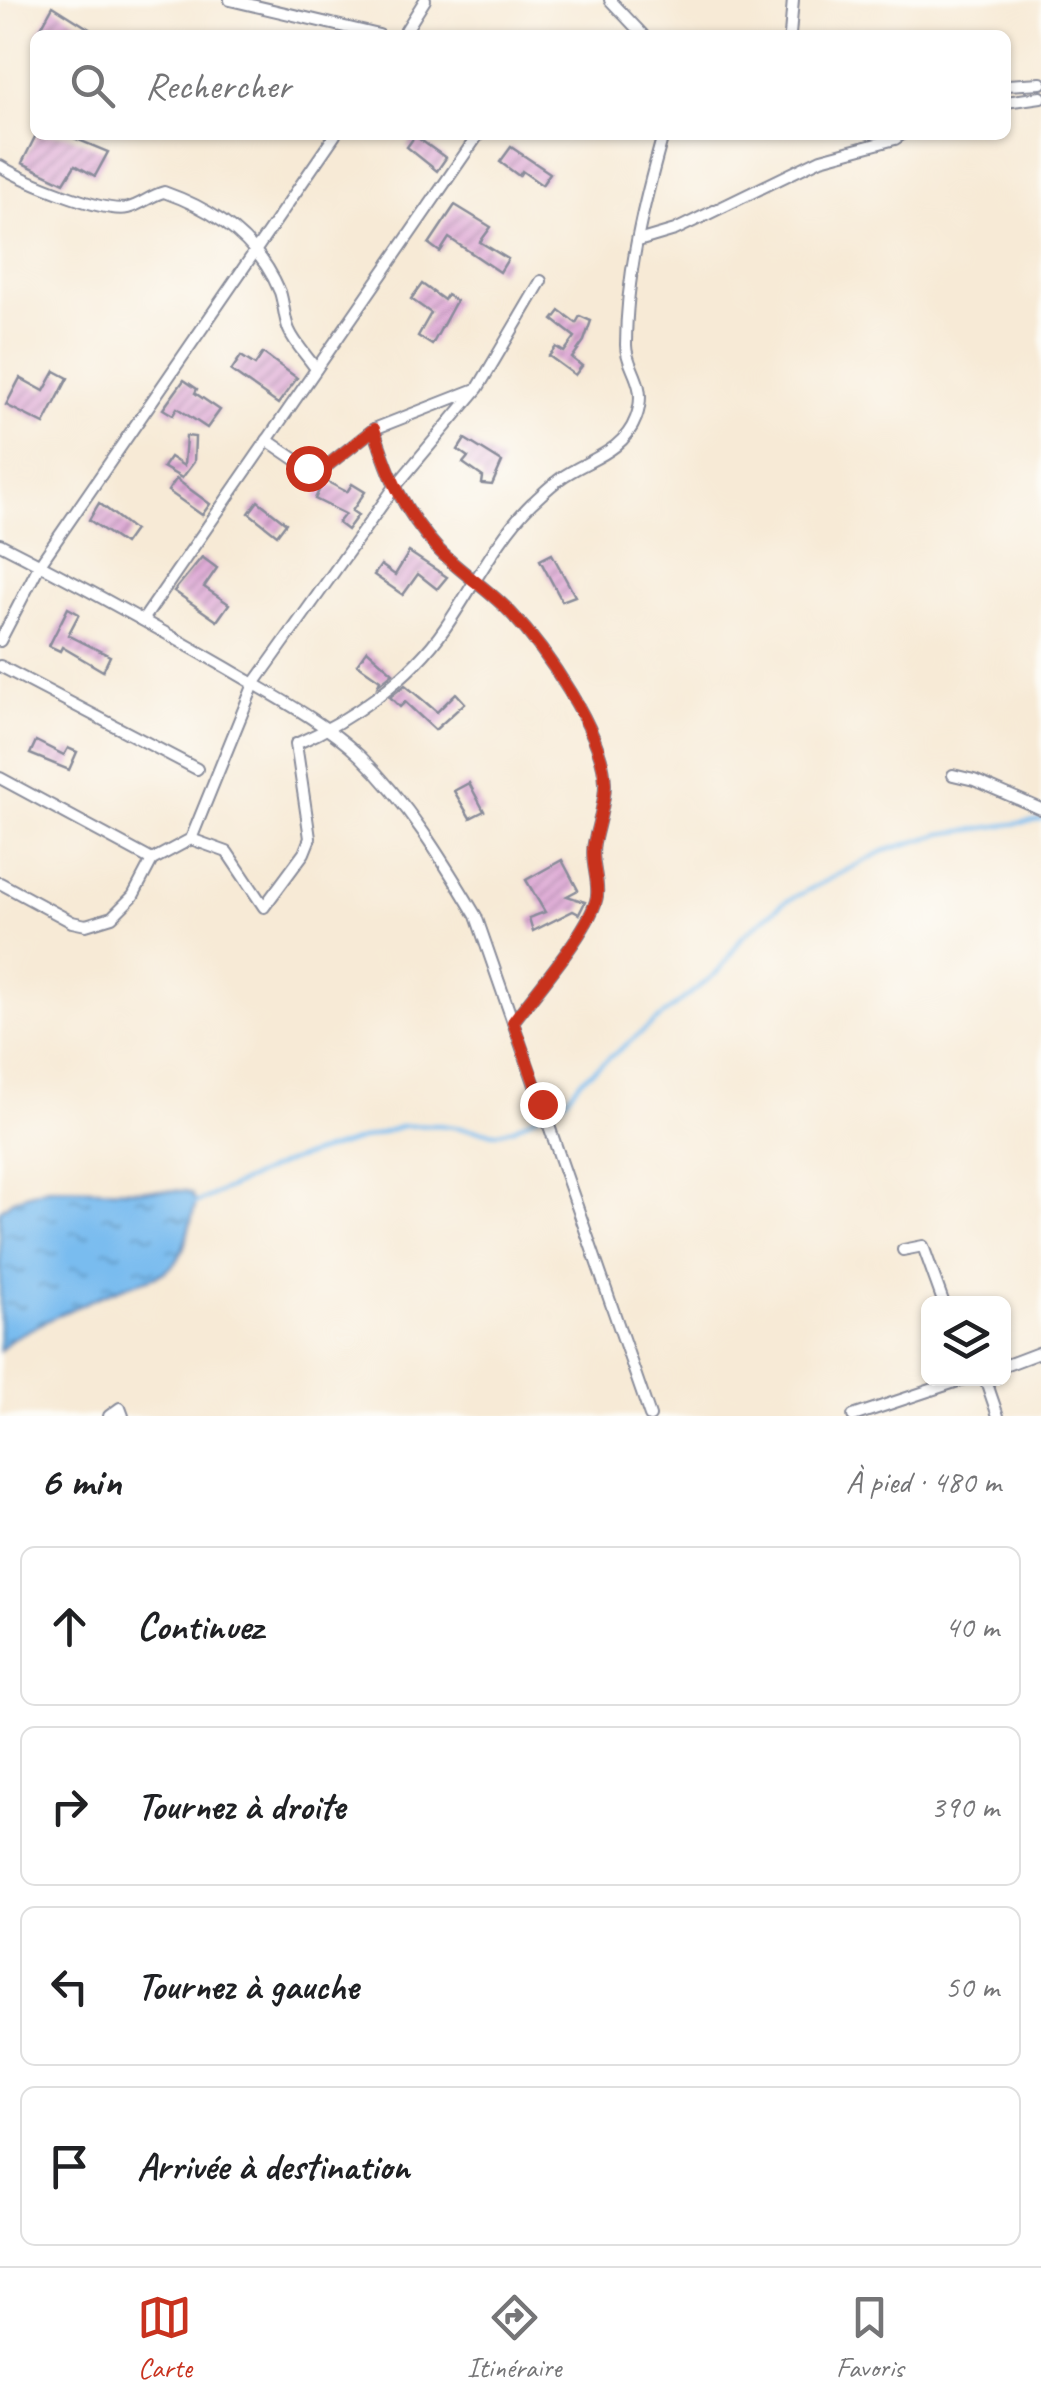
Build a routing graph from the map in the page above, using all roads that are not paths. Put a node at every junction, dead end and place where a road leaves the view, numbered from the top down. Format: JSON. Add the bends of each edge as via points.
{"nodes":[{"id":1,"x":230,"y":0,"type":"edge"},
{"id":2,"x":426,"y":0,"type":"edge"},
{"id":3,"x":610,"y":0,"type":"edge"},
{"id":4,"x":794,"y":0,"type":"edge"},
{"id":5,"x":358,"y":30,"type":"edge"},
{"id":6,"x":407,"y":30,"type":"edge"},
{"id":7,"x":638,"y":30,"type":"edge"},
{"id":8,"x":791,"y":30,"type":"edge"},
{"id":9,"x":1041,"y":83,"type":"edge"},
{"id":10,"x":1011,"y":85,"type":"edge"},
{"id":11,"x":1041,"y":97,"type":"edge"},
{"id":12,"x":1011,"y":101,"type":"edge"},
{"id":13,"x":332,"y":140,"type":"edge"},
{"id":14,"x":475,"y":140,"type":"edge"},
{"id":15,"x":662,"y":140,"type":"edge"},
{"id":16,"x":895,"y":140,"type":"edge"},
{"id":17,"x":0,"y":166,"type":"edge"},
{"id":18,"x":638,"y":240,"type":"junction"},
{"id":19,"x":256,"y":251,"type":"junction"},
{"id":20,"x":542,"y":282,"type":"dead end"},
{"id":21,"x":316,"y":369,"type":"junction"},
{"id":22,"x":478,"y":388,"type":"junction"},
{"id":23,"x":374,"y":429,"type":"junction"},
{"id":24,"x":267,"y":440,"type":"junction"},
{"id":25,"x":394,"y":488,"type":"junction"},
{"id":26,"x":0,"y":544,"type":"edge"},
{"id":27,"x":40,"y":564,"type":"junction"},
{"id":28,"x":475,"y":580,"type":"junction"},
{"id":29,"x":143,"y":620,"type":"junction"},
{"id":30,"x":5,"y":623,"type":"edge"},
{"id":31,"x":0,"y":641,"type":"edge"},
{"id":32,"x":0,"y":666,"type":"edge"},
{"id":33,"x":254,"y":684,"type":"junction"},
{"id":34,"x":328,"y":730,"type":"junction"},
{"id":35,"x":197,"y":769,"type":"dead end"},
{"id":36,"x":954,"y":776,"type":"dead end"},
{"id":37,"x":0,"y":778,"type":"edge"},
{"id":38,"x":1041,"y":810,"type":"edge"},
{"id":39,"x":191,"y":839,"type":"junction"},
{"id":40,"x":152,"y":860,"type":"junction"},
{"id":41,"x":0,"y":883,"type":"edge"},
{"id":42,"x":513,"y":1022,"type":"junction"},
{"id":43,"x":903,"y":1250,"type":"dead end"},
{"id":44,"x":941,"y":1296,"type":"edge"},
{"id":45,"x":1041,"y":1352,"type":"edge"},
{"id":46,"x":1011,"y":1363,"type":"edge"},
{"id":47,"x":943,"y":1386,"type":"edge"},
{"id":48,"x":988,"y":1386,"type":"edge"},
{"id":49,"x":108,"y":1416,"type":"edge"},
{"id":50,"x":123,"y":1416,"type":"edge"},
{"id":51,"x":650,"y":1416,"type":"edge"},
{"id":52,"x":852,"y":1416,"type":"edge"},
{"id":53,"x":998,"y":1416,"type":"edge"}],
"edges":[{"from":1,"to":5,"type":"street"},
{"from":2,"to":6,"type":"street"},
{"from":3,"to":7,"type":"street"},
{"from":4,"to":8,"type":"street"},
{"from":9,"to":10,"type":"street"},
{"from":11,"to":12,"type":"street"},
{"from":13,"to":19,"type":"street"},
{"from":14,"to":21,"type":"street"},
{"from":15,"to":18,"type":"street"},
{"from":16,"to":18,"type":"street","via":[[821,159],[675,230]]},
{"from":17,"to":19,"type":"street","via":[[112,209],[164,192],[224,220]]},
{"from":18,"to":28,"type":"street","via":[[626,350],[640,382],[636,418],[613,450],[562,477],[529,506]]},
{"from":19,"to":21,"type":"street","via":[[280,292],[289,331]]},
{"from":19,"to":27,"type":"street"},
{"from":20,"to":22,"type":"street"},
{"from":21,"to":24,"type":"street"},
{"from":22,"to":23,"type":"street"},
{"from":22,"to":25,"type":"street"},
{"from":23,"to":24,"type":"street","via":[[323,469],[308,468]]},
{"from":23,"to":25,"type":"street"},
{"from":24,"to":29,"type":"street"},
{"from":25,"to":28,"type":"street","via":[[440,551]]},
{"from":25,"to":33,"type":"street"},
{"from":26,"to":27,"type":"street"},
{"from":27,"to":29,"type":"street"},
{"from":27,"to":30,"type":"street"},
{"from":28,"to":34,"type":"street","via":[[443,632],[404,675]]},
{"from":28,"to":42,"type":"street","via":[[512,614],[574,697],[605,781],[592,848],[597,896],[576,939]]},
{"from":29,"to":33,"type":"street"},
{"from":30,"to":31,"type":"street"},
{"from":32,"to":35,"type":"street"},
{"from":33,"to":34,"type":"street"},
{"from":33,"to":39,"type":"street"},
{"from":34,"to":39,"type":"street","via":[[296,744],[310,838],[264,907],[227,852]]},
{"from":34,"to":42,"type":"street","via":[[380,777],[434,846],[476,916]]},
{"from":36,"to":38,"type":"street"},
{"from":37,"to":40,"type":"street"},
{"from":39,"to":40,"type":"street"},
{"from":40,"to":41,"type":"street","via":[[133,896],[112,917],[86,925]]},
{"from":42,"to":51,"type":"street"},
{"from":43,"to":44,"type":"street","via":[[922,1246]]},
{"from":45,"to":46,"type":"street"},
{"from":47,"to":52,"type":"street"},
{"from":48,"to":53,"type":"street"},
{"from":49,"to":50,"type":"street","via":[[120,1408]]}]}
